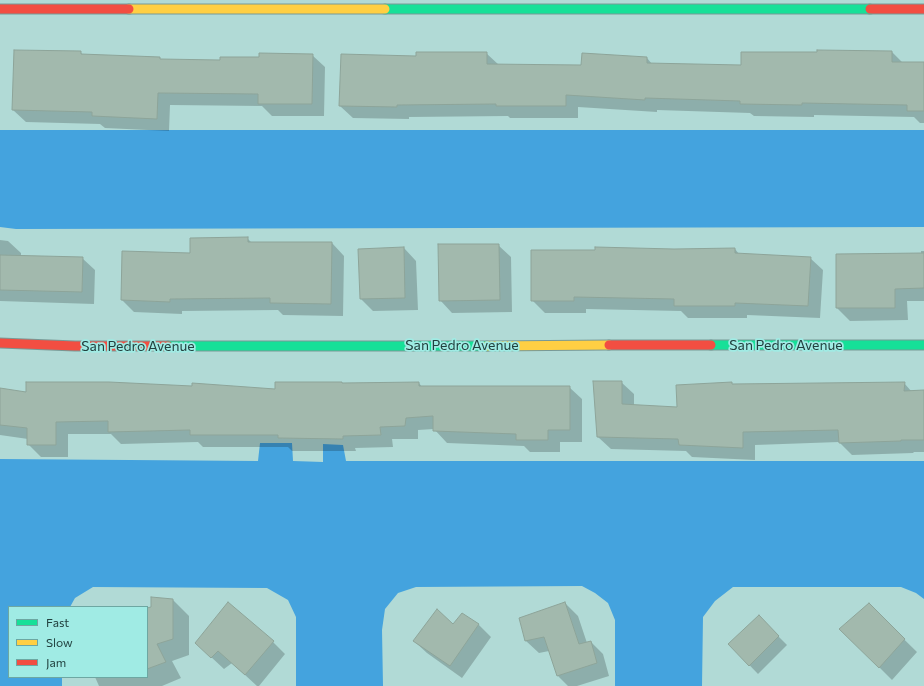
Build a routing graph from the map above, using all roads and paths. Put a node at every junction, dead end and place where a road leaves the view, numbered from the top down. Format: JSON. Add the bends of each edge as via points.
{"nodes":[{"id":1,"x":0,"y":9,"type":"edge"},
{"id":2,"x":924,"y":9,"type":"edge"},
{"id":3,"x":0,"y":343,"type":"edge"},
{"id":4,"x":924,"y":345,"type":"edge"}],
"edges":[{"from":1,"to":2,"type":"street"},
{"from":3,"to":4,"type":"street","name":"San Pedro Avenue","via":[[67,346]]}]}
